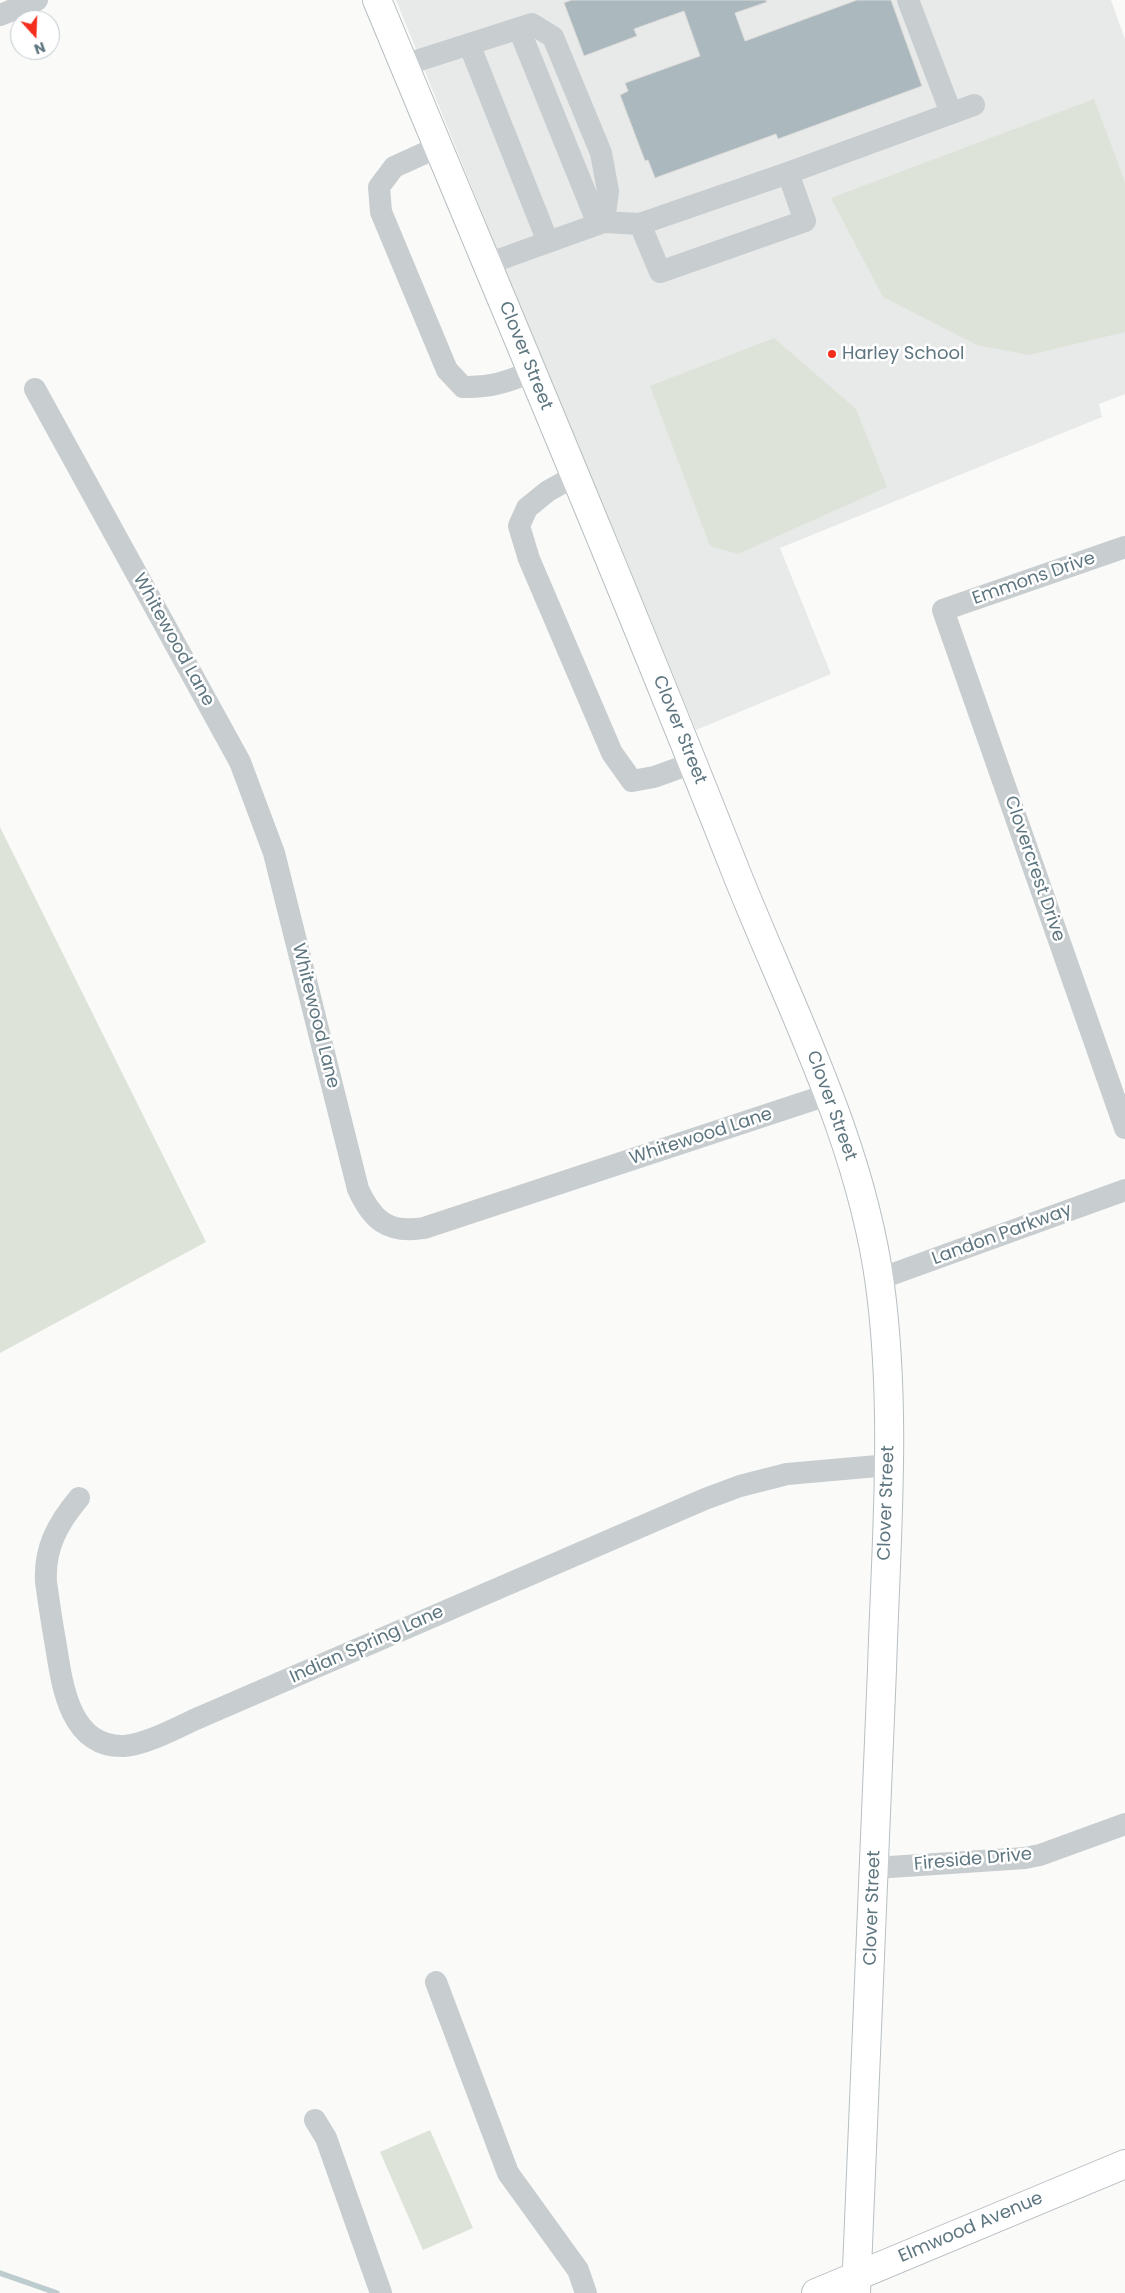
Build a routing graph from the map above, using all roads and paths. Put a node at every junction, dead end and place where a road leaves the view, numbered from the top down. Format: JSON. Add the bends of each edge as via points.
{"nodes":[{"id":1,"x":37,"y":0,"type":"edge"},
{"id":2,"x":378,"y":0,"type":"edge"},
{"id":3,"x":908,"y":0,"type":"edge"},
{"id":4,"x":0,"y":15,"type":"edge"},
{"id":5,"x":519,"y":28,"type":"junction"},
{"id":6,"x":469,"y":44,"type":"junction"},
{"id":7,"x":404,"y":65,"type":"junction"},
{"id":8,"x":974,"y":105,"type":"dead end"},
{"id":9,"x":951,"y":114,"type":"junction"},
{"id":10,"x":438,"y":147,"type":"junction"},
{"id":11,"x":788,"y":173,"type":"junction"},
{"id":12,"x":601,"y":223,"type":"junction"},
{"id":13,"x":640,"y":224,"type":"junction"},
{"id":14,"x":548,"y":242,"type":"junction"},
{"id":15,"x":487,"y":264,"type":"junction"},
{"id":16,"x":531,"y":372,"type":"junction"},
{"id":17,"x":35,"y":389,"type":"dead end"},
{"id":18,"x":574,"y":476,"type":"junction"},
{"id":19,"x":1125,"y":547,"type":"edge"},
{"id":20,"x":943,"y":610,"type":"joint"},
{"id":21,"x":693,"y":763,"type":"junction"},
{"id":22,"x":830,"y":1094,"type":"junction"},
{"id":23,"x":1125,"y":1128,"type":"edge"},
{"id":24,"x":1125,"y":1190,"type":"edge"},
{"id":25,"x":879,"y":1280,"type":"junction"},
{"id":26,"x":889,"y":1466,"type":"junction"},
{"id":27,"x":80,"y":1498,"type":"dead end"},
{"id":28,"x":1125,"y":1824,"type":"edge"},
{"id":29,"x":875,"y":1868,"type":"junction"},
{"id":30,"x":436,"y":1982,"type":"dead end"},
{"id":31,"x":315,"y":2120,"type":"dead end"},
{"id":32,"x":1125,"y":2164,"type":"edge"},
{"id":33,"x":856,"y":2284,"type":"edge"},
{"id":34,"x":381,"y":2293,"type":"edge"},
{"id":35,"x":586,"y":2293,"type":"edge"},
{"id":36,"x":816,"y":2293,"type":"edge"}],
"edges":[{"from":1,"to":4,"type":"street"},
{"from":2,"to":7,"type":"main road","name":"Clover Street"},
{"from":3,"to":9,"type":"street"},
{"from":5,"to":6,"type":"street"},
{"from":5,"to":12,"type":"street"},
{"from":5,"to":12,"type":"street","via":[[532,24],[553,37],[601,153],[608,191]]},
{"from":6,"to":7,"type":"street"},
{"from":6,"to":14,"type":"street"},
{"from":7,"to":10,"type":"main road","name":"Clover Street"},
{"from":8,"to":9,"type":"street"},
{"from":9,"to":11,"type":"street"},
{"from":10,"to":15,"type":"main road","name":"Clover Street"},
{"from":10,"to":16,"type":"street","via":[[394,167],[379,187],[381,212],[390,237],[447,370],[463,386],[482,388],[503,384]]},
{"from":11,"to":13,"type":"street"},
{"from":11,"to":13,"type":"street","via":[[805,221],[660,272]]},
{"from":12,"to":13,"type":"street"},
{"from":12,"to":14,"type":"street"},
{"from":14,"to":15,"type":"street"},
{"from":15,"to":16,"type":"main road","name":"Clover Street"},
{"from":16,"to":18,"type":"main road","name":"Clover Street"},
{"from":17,"to":22,"type":"street","name":"Whitewood Lane","via":[[240,762],[274,853],[358,1189],[376,1218],[393,1228],[424,1228]]},
{"from":18,"to":21,"type":"main road","name":"Clover Street"},
{"from":18,"to":21,"type":"street","via":[[527,508],[519,526],[529,559],[612,753],[632,781]]},
{"from":19,"to":20,"type":"street","name":"Emmons Drive"},
{"from":20,"to":23,"type":"street","name":"Clovercrest Drive"},
{"from":21,"to":22,"type":"main road","name":"Clover Street"},
{"from":22,"to":25,"type":"main road","name":"Clover Street","via":[[868,1222]]},
{"from":24,"to":25,"type":"street","name":"Landon Parkway"},
{"from":25,"to":26,"type":"main road","name":"Clover Street","via":[[888,1376]]},
{"from":26,"to":27,"type":"street","name":"Indian Spring Lane","via":[[787,1474],[740,1486],[196,1719],[125,1746],[111,1745],[85,1731],[73,1715],[62,1682],[45,1566],[53,1536]]},
{"from":26,"to":29,"type":"main road","name":"Clover Street"},
{"from":28,"to":29,"type":"street","name":"Fireside Drive","via":[[1025,1858]]},
{"from":29,"to":33,"type":"main road","name":"Clover Street"},
{"from":30,"to":35,"type":"street","via":[[508,2173],[578,2270]]},
{"from":31,"to":34,"type":"street","via":[[326,2138]]},
{"from":32,"to":33,"type":"main road","name":"Elmwood Avenue"},
{"from":33,"to":36,"type":"main road","name":"Elmwood Avenue"}]}
